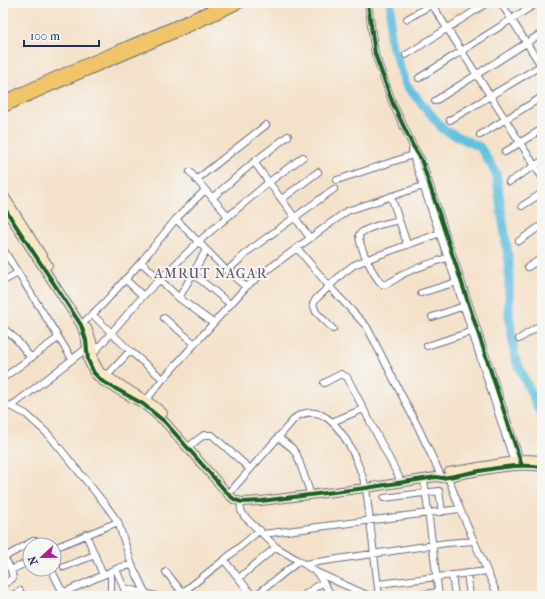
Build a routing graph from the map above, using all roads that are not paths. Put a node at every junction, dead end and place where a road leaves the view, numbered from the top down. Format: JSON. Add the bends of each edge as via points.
{"nodes":[{"id":1,"x":225,"y":3,"type":"edge"},
{"id":2,"x":240,"y":3,"type":"edge"},
{"id":3,"x":368,"y":3,"type":"edge"},
{"id":4,"x":433,"y":3,"type":"edge"},
{"id":5,"x":487,"y":3,"type":"edge"},
{"id":6,"x":501,"y":3,"type":"edge"},
{"id":7,"x":537,"y":3,"type":"edge"},
{"id":8,"x":407,"y":19,"type":"dead end"},
{"id":9,"x":511,"y":19,"type":"junction"},
{"id":10,"x":447,"y":28,"type":"junction"},
{"id":11,"x":542,"y":33,"type":"edge"},
{"id":12,"x":526,"y":43,"type":"junction"},
{"id":13,"x":462,"y":51,"type":"junction"},
{"id":14,"x":406,"y":55,"type":"dead end"},
{"id":15,"x":542,"y":66,"type":"edge"},
{"id":16,"x":476,"y":74,"type":"junction"},
{"id":17,"x":419,"y":78,"type":"dead end"},
{"id":18,"x":491,"y":96,"type":"junction"},
{"id":19,"x":542,"y":98,"type":"edge"},
{"id":20,"x":3,"y":101,"type":"edge"},
{"id":21,"x":435,"y":101,"type":"dead end"},
{"id":22,"x":3,"y":108,"type":"edge"},
{"id":23,"x":450,"y":120,"type":"dead end"},
{"id":24,"x":506,"y":120,"type":"junction"},
{"id":25,"x":266,"y":125,"type":"dead end"},
{"id":26,"x":542,"y":129,"type":"edge"},
{"id":27,"x":480,"y":135,"type":"dead end"},
{"id":28,"x":288,"y":136,"type":"dead end"},
{"id":29,"x":520,"y":143,"type":"junction"},
{"id":30,"x":505,"y":152,"type":"dead end"},
{"id":31,"x":416,"y":154,"type":"junction"},
{"id":32,"x":303,"y":157,"type":"dead end"},
{"id":33,"x":542,"y":161,"type":"edge"},
{"id":34,"x":254,"y":162,"type":"junction"},
{"id":35,"x":534,"y":166,"type":"junction"},
{"id":36,"x":190,"y":172,"type":"dead end"},
{"id":37,"x":318,"y":172,"type":"dead end"},
{"id":38,"x":542,"y":178,"type":"edge"},
{"id":39,"x":196,"y":180,"type":"junction"},
{"id":40,"x":337,"y":180,"type":"dead end"},
{"id":41,"x":269,"y":182,"type":"junction"},
{"id":42,"x":509,"y":182,"type":"dead end"},
{"id":43,"x":426,"y":185,"type":"junction"},
{"id":44,"x":334,"y":189,"type":"dead end"},
{"id":45,"x":205,"y":190,"type":"junction"},
{"id":46,"x":542,"y":193,"type":"edge"},
{"id":47,"x":3,"y":194,"type":"edge"},
{"id":48,"x":391,"y":196,"type":"junction"},
{"id":49,"x":212,"y":198,"type":"junction"},
{"id":50,"x":282,"y":199,"type":"junction"},
{"id":51,"x":3,"y":206,"type":"edge"},
{"id":52,"x":522,"y":206,"type":"dead end"},
{"id":53,"x":228,"y":216,"type":"junction"},
{"id":54,"x":295,"y":218,"type":"junction"},
{"id":55,"x":176,"y":219,"type":"junction"},
{"id":56,"x":399,"y":220,"type":"junction"},
{"id":57,"x":542,"y":226,"type":"edge"},
{"id":58,"x":443,"y":233,"type":"junction"},
{"id":59,"x":310,"y":238,"type":"junction"},
{"id":60,"x":519,"y":241,"type":"dead end"},
{"id":61,"x":198,"y":242,"type":"junction"},
{"id":62,"x":407,"y":244,"type":"junction"},
{"id":63,"x":297,"y":248,"type":"junction"},
{"id":64,"x":3,"y":249,"type":"edge"},
{"id":65,"x":206,"y":250,"type":"junction"},
{"id":66,"x":451,"y":257,"type":"junction"},
{"id":67,"x":542,"y":258,"type":"edge"},
{"id":68,"x":368,"y":259,"type":"junction"},
{"id":69,"x":141,"y":262,"type":"junction"},
{"id":70,"x":528,"y":267,"type":"dead end"},
{"id":71,"x":227,"y":271,"type":"junction"},
{"id":72,"x":18,"y":273,"type":"junction"},
{"id":73,"x":193,"y":275,"type":"junction"},
{"id":74,"x":125,"y":279,"type":"junction"},
{"id":75,"x":158,"y":280,"type":"junction"},
{"id":76,"x":3,"y":281,"type":"edge"},
{"id":77,"x":459,"y":281,"type":"junction"},
{"id":78,"x":246,"y":286,"type":"junction"},
{"id":79,"x":329,"y":286,"type":"junction"},
{"id":80,"x":421,"y":293,"type":"dead end"},
{"id":81,"x":143,"y":296,"type":"junction"},
{"id":82,"x":179,"y":298,"type":"junction"},
{"id":83,"x":230,"y":304,"type":"junction"},
{"id":84,"x":466,"y":305,"type":"junction"},
{"id":85,"x":92,"y":314,"type":"junction"},
{"id":86,"x":164,"y":318,"type":"dead end"},
{"id":87,"x":432,"y":318,"type":"dead end"},
{"id":88,"x":82,"y":323,"type":"junction"},
{"id":89,"x":213,"y":323,"type":"junction"},
{"id":90,"x":542,"y":324,"type":"edge"},
{"id":91,"x":3,"y":328,"type":"edge"},
{"id":92,"x":333,"y":330,"type":"dead end"},
{"id":93,"x":475,"y":330,"type":"junction"},
{"id":94,"x":112,"y":332,"type":"junction"},
{"id":95,"x":58,"y":338,"type":"junction"},
{"id":96,"x":519,"y":339,"type":"dead end"},
{"id":97,"x":195,"y":344,"type":"junction"},
{"id":98,"x":428,"y":346,"type":"dead end"},
{"id":99,"x":130,"y":351,"type":"junction"},
{"id":100,"x":89,"y":354,"type":"junction"},
{"id":101,"x":31,"y":358,"type":"junction"},
{"id":102,"x":72,"y":359,"type":"junction"},
{"id":103,"x":3,"y":378,"type":"edge"},
{"id":104,"x":104,"y":379,"type":"junction"},
{"id":105,"x":163,"y":379,"type":"junction"},
{"id":106,"x":324,"y":383,"type":"dead end"},
{"id":107,"x":144,"y":402,"type":"junction"},
{"id":108,"x":3,"y":404,"type":"edge"},
{"id":109,"x":10,"y":406,"type":"junction"},
{"id":110,"x":363,"y":409,"type":"junction"},
{"id":111,"x":3,"y":410,"type":"edge"},
{"id":112,"x":332,"y":422,"type":"junction"},
{"id":113,"x":278,"y":437,"type":"junction"},
{"id":114,"x":192,"y":444,"type":"junction"},
{"id":115,"x":542,"y":460,"type":"edge"},
{"id":116,"x":518,"y":463,"type":"junction"},
{"id":117,"x":542,"y":468,"type":"edge"},
{"id":118,"x":250,"y":469,"type":"junction"},
{"id":119,"x":441,"y":477,"type":"junction"},
{"id":120,"x":424,"y":480,"type":"junction"},
{"id":121,"x":402,"y":483,"type":"junction"},
{"id":122,"x":366,"y":488,"type":"junction"},
{"id":123,"x":232,"y":490,"type":"junction"},
{"id":124,"x":425,"y":492,"type":"junction"},
{"id":125,"x":311,"y":495,"type":"junction"},
{"id":126,"x":384,"y":498,"type":"dead end"},
{"id":127,"x":242,"y":502,"type":"junction"},
{"id":128,"x":460,"y":509,"type":"junction"},
{"id":129,"x":442,"y":512,"type":"junction"},
{"id":130,"x":428,"y":514,"type":"junction"},
{"id":131,"x":369,"y":521,"type":"junction"},
{"id":132,"x":118,"y":522,"type":"junction"},
{"id":133,"x":261,"y":532,"type":"junction"},
{"id":134,"x":86,"y":534,"type":"junction"},
{"id":135,"x":474,"y":541,"type":"junction"},
{"id":136,"x":62,"y":544,"type":"edge"},
{"id":137,"x":432,"y":545,"type":"junction"},
{"id":138,"x":22,"y":547,"type":"edge"},
{"id":139,"x":276,"y":547,"type":"junction"},
{"id":140,"x":374,"y":553,"type":"junction"},
{"id":141,"x":95,"y":555,"type":"junction"},
{"id":142,"x":4,"y":556,"type":"edge"},
{"id":143,"x":224,"y":560,"type":"junction"},
{"id":144,"x":301,"y":563,"type":"junction"},
{"id":145,"x":132,"y":564,"type":"junction"},
{"id":146,"x":22,"y":565,"type":"edge"},
{"id":147,"x":64,"y":567,"type":"dead end"},
{"id":148,"x":11,"y":570,"type":"junction"},
{"id":149,"x":114,"y":570,"type":"junction"},
{"id":150,"x":487,"y":571,"type":"junction"},
{"id":151,"x":166,"y":572,"type":"dead end"},
{"id":152,"x":316,"y":572,"type":"junction"},
{"id":153,"x":467,"y":573,"type":"junction"},
{"id":154,"x":103,"y":575,"type":"junction"},
{"id":155,"x":452,"y":575,"type":"junction"},
{"id":156,"x":55,"y":577,"type":"edge"},
{"id":157,"x":436,"y":577,"type":"junction"},
{"id":158,"x":239,"y":578,"type":"junction"},
{"id":159,"x":323,"y":582,"type":"junction"},
{"id":160,"x":378,"y":584,"type":"junction"},
{"id":161,"x":3,"y":585,"type":"edge"},
{"id":162,"x":124,"y":588,"type":"junction"},
{"id":163,"x":20,"y":591,"type":"dead end"},
{"id":164,"x":183,"y":594,"type":"edge"},
{"id":165,"x":439,"y":594,"type":"edge"},
{"id":166,"x":146,"y":595,"type":"edge"},
{"id":167,"x":12,"y":596,"type":"edge"},
{"id":168,"x":109,"y":596,"type":"edge"},
{"id":169,"x":127,"y":596,"type":"edge"},
{"id":170,"x":156,"y":596,"type":"edge"},
{"id":171,"x":254,"y":596,"type":"edge"},
{"id":172,"x":303,"y":596,"type":"edge"},
{"id":173,"x":332,"y":596,"type":"edge"},
{"id":174,"x":369,"y":596,"type":"edge"},
{"id":175,"x":379,"y":596,"type":"edge"},
{"id":176,"x":412,"y":596,"type":"edge"},
{"id":177,"x":454,"y":596,"type":"edge"},
{"id":178,"x":470,"y":596,"type":"edge"},
{"id":179,"x":498,"y":596,"type":"edge"}],
"edges":[{"from":1,"to":20,"type":"main road"},
{"from":2,"to":22,"type":"main road"},
{"from":3,"to":31,"type":"street","via":[[375,54],[388,92]]},
{"from":4,"to":8,"type":"street"},
{"from":4,"to":10,"type":"street"},
{"from":5,"to":10,"type":"street"},
{"from":6,"to":9,"type":"street"},
{"from":7,"to":9,"type":"street"},
{"from":9,"to":12,"type":"street"},
{"from":9,"to":13,"type":"street"},
{"from":10,"to":13,"type":"street"},
{"from":10,"to":14,"type":"street"},
{"from":11,"to":12,"type":"street"},
{"from":12,"to":15,"type":"street"},
{"from":12,"to":16,"type":"street"},
{"from":13,"to":16,"type":"street"},
{"from":13,"to":17,"type":"street"},
{"from":15,"to":18,"type":"street"},
{"from":16,"to":18,"type":"street"},
{"from":16,"to":21,"type":"street"},
{"from":18,"to":23,"type":"street"},
{"from":18,"to":24,"type":"street"},
{"from":19,"to":24,"type":"street"},
{"from":24,"to":27,"type":"street"},
{"from":24,"to":29,"type":"street"},
{"from":25,"to":39,"type":"street"},
{"from":26,"to":29,"type":"street"},
{"from":28,"to":34,"type":"street"},
{"from":29,"to":30,"type":"street"},
{"from":29,"to":35,"type":"street"},
{"from":31,"to":40,"type":"street"},
{"from":31,"to":43,"type":"street"},
{"from":32,"to":41,"type":"street"},
{"from":33,"to":35,"type":"street"},
{"from":34,"to":41,"type":"street"},
{"from":34,"to":49,"type":"street"},
{"from":35,"to":38,"type":"street"},
{"from":35,"to":42,"type":"street"},
{"from":36,"to":39,"type":"street"},
{"from":37,"to":50,"type":"street"},
{"from":39,"to":45,"type":"street"},
{"from":41,"to":50,"type":"street"},
{"from":41,"to":53,"type":"street"},
{"from":43,"to":48,"type":"street"},
{"from":43,"to":58,"type":"street"},
{"from":44,"to":54,"type":"street"},
{"from":45,"to":49,"type":"street"},
{"from":45,"to":55,"type":"street"},
{"from":46,"to":52,"type":"street"},
{"from":47,"to":88,"type":"street"},
{"from":48,"to":56,"type":"street"},
{"from":48,"to":59,"type":"street","via":[[347,211]]},
{"from":49,"to":53,"type":"street"},
{"from":50,"to":54,"type":"street"},
{"from":51,"to":88,"type":"street"},
{"from":53,"to":61,"type":"street"},
{"from":54,"to":59,"type":"street"},
{"from":54,"to":71,"type":"street","via":[[251,248]]},
{"from":55,"to":61,"type":"street"},
{"from":55,"to":69,"type":"street"},
{"from":56,"to":62,"type":"street"},
{"from":56,"to":68,"type":"street","via":[[362,232],[360,240]]},
{"from":57,"to":60,"type":"street"},
{"from":58,"to":62,"type":"street"},
{"from":58,"to":66,"type":"street"},
{"from":59,"to":63,"type":"street"},
{"from":61,"to":65,"type":"street"},
{"from":61,"to":75,"type":"street"},
{"from":62,"to":68,"type":"street"},
{"from":63,"to":78,"type":"street"},
{"from":63,"to":79,"type":"street"},
{"from":64,"to":72,"type":"street"},
{"from":65,"to":71,"type":"street"},
{"from":65,"to":73,"type":"street"},
{"from":66,"to":68,"type":"street","via":[[415,269],[383,285],[375,276]]},
{"from":66,"to":77,"type":"street"},
{"from":67,"to":70,"type":"street"},
{"from":68,"to":79,"type":"street","via":[[348,268]]},
{"from":69,"to":74,"type":"street"},
{"from":69,"to":75,"type":"street"},
{"from":71,"to":78,"type":"street"},
{"from":72,"to":76,"type":"street"},
{"from":72,"to":95,"type":"street"},
{"from":73,"to":82,"type":"street"},
{"from":73,"to":83,"type":"street"},
{"from":74,"to":81,"type":"street"},
{"from":74,"to":85,"type":"street"},
{"from":75,"to":81,"type":"street"},
{"from":75,"to":82,"type":"street"},
{"from":77,"to":80,"type":"street"},
{"from":77,"to":84,"type":"street"},
{"from":78,"to":83,"type":"street"},
{"from":79,"to":92,"type":"street","via":[[314,302],[314,308]]},
{"from":79,"to":119,"type":"street","via":[[367,327]]},
{"from":81,"to":94,"type":"street"},
{"from":82,"to":89,"type":"street"},
{"from":83,"to":89,"type":"street"},
{"from":84,"to":87,"type":"street"},
{"from":84,"to":93,"type":"street"},
{"from":85,"to":88,"type":"street"},
{"from":85,"to":94,"type":"street"},
{"from":86,"to":97,"type":"street"},
{"from":88,"to":100,"type":"street"},
{"from":89,"to":97,"type":"street"},
{"from":90,"to":96,"type":"street"},
{"from":91,"to":101,"type":"street"},
{"from":93,"to":98,"type":"street"},
{"from":93,"to":116,"type":"street"},
{"from":94,"to":99,"type":"street"},
{"from":94,"to":100,"type":"street"},
{"from":95,"to":101,"type":"street"},
{"from":95,"to":102,"type":"street"},
{"from":97,"to":105,"type":"street"},
{"from":99,"to":104,"type":"street"},
{"from":99,"to":105,"type":"street"},
{"from":100,"to":102,"type":"street"},
{"from":100,"to":104,"type":"street","via":[[94,373]]},
{"from":101,"to":103,"type":"street"},
{"from":102,"to":109,"type":"street"},
{"from":104,"to":107,"type":"street"},
{"from":105,"to":107,"type":"street"},
{"from":106,"to":110,"type":"street","via":[[341,374],[347,377]]},
{"from":107,"to":114,"type":"street","via":[[165,414]]},
{"from":107,"to":127,"type":"street","via":[[165,422],[228,494]]},
{"from":108,"to":109,"type":"street"},
{"from":109,"to":111,"type":"street"},
{"from":109,"to":132,"type":"street","via":[[26,414],[49,435]]},
{"from":110,"to":112,"type":"street"},
{"from":110,"to":121,"type":"street"},
{"from":112,"to":113,"type":"street","via":[[316,412],[306,413],[296,417]]},
{"from":112,"to":122,"type":"street","via":[[339,428],[358,464]]},
{"from":113,"to":118,"type":"street"},
{"from":113,"to":125,"type":"street","via":[[297,455]]},
{"from":114,"to":118,"type":"street","via":[[204,435],[212,435]]},
{"from":114,"to":123,"type":"street"},
{"from":115,"to":116,"type":"street"},
{"from":116,"to":117,"type":"street"},
{"from":116,"to":119,"type":"street"},
{"from":118,"to":123,"type":"street"},
{"from":119,"to":120,"type":"street"},
{"from":119,"to":128,"type":"street"},
{"from":120,"to":121,"type":"street"},
{"from":120,"to":124,"type":"street"},
{"from":121,"to":122,"type":"street"},
{"from":122,"to":125,"type":"street"},
{"from":122,"to":131,"type":"street"},
{"from":123,"to":127,"type":"street"},
{"from":124,"to":126,"type":"street"},
{"from":124,"to":129,"type":"street","via":[[439,491]]},
{"from":124,"to":130,"type":"street"},
{"from":125,"to":127,"type":"street"},
{"from":127,"to":133,"type":"street","via":[[240,506],[244,516]]},
{"from":128,"to":129,"type":"street"},
{"from":128,"to":135,"type":"street"},
{"from":129,"to":130,"type":"street"},
{"from":130,"to":131,"type":"street"},
{"from":130,"to":137,"type":"street"},
{"from":131,"to":133,"type":"street"},
{"from":131,"to":140,"type":"street"},
{"from":132,"to":134,"type":"street"},
{"from":132,"to":145,"type":"street"},
{"from":133,"to":139,"type":"street"},
{"from":133,"to":143,"type":"street"},
{"from":134,"to":136,"type":"street"},
{"from":134,"to":141,"type":"street"},
{"from":135,"to":137,"type":"street"},
{"from":135,"to":150,"type":"street"},
{"from":137,"to":140,"type":"street"},
{"from":137,"to":157,"type":"street"},
{"from":138,"to":142,"type":"street"},
{"from":139,"to":144,"type":"street"},
{"from":139,"to":158,"type":"street"},
{"from":140,"to":144,"type":"street"},
{"from":140,"to":160,"type":"street"},
{"from":141,"to":147,"type":"street"},
{"from":141,"to":154,"type":"street"},
{"from":142,"to":148,"type":"street"},
{"from":143,"to":158,"type":"street"},
{"from":143,"to":164,"type":"street"},
{"from":144,"to":152,"type":"street"},
{"from":144,"to":171,"type":"street"},
{"from":145,"to":149,"type":"street"},
{"from":145,"to":166,"type":"street"},
{"from":146,"to":148,"type":"street"},
{"from":148,"to":161,"type":"street","via":[[13,578]]},
{"from":149,"to":154,"type":"street"},
{"from":149,"to":162,"type":"street"},
{"from":149,"to":168,"type":"street"},
{"from":150,"to":153,"type":"street"},
{"from":150,"to":179,"type":"street"},
{"from":151,"to":164,"type":"street"},
{"from":152,"to":159,"type":"street"},
{"from":152,"to":174,"type":"street"},
{"from":153,"to":155,"type":"street"},
{"from":153,"to":178,"type":"street"},
{"from":154,"to":156,"type":"street","via":[[64,592]]},
{"from":155,"to":157,"type":"street"},
{"from":155,"to":177,"type":"street"},
{"from":157,"to":160,"type":"street"},
{"from":157,"to":165,"type":"street"},
{"from":158,"to":171,"type":"street"},
{"from":159,"to":172,"type":"street"},
{"from":159,"to":173,"type":"street"},
{"from":160,"to":175,"type":"street"},
{"from":162,"to":166,"type":"street"},
{"from":162,"to":169,"type":"street"},
{"from":163,"to":167,"type":"street"},
{"from":165,"to":176,"type":"street"},
{"from":166,"to":170,"type":"street"}]}
